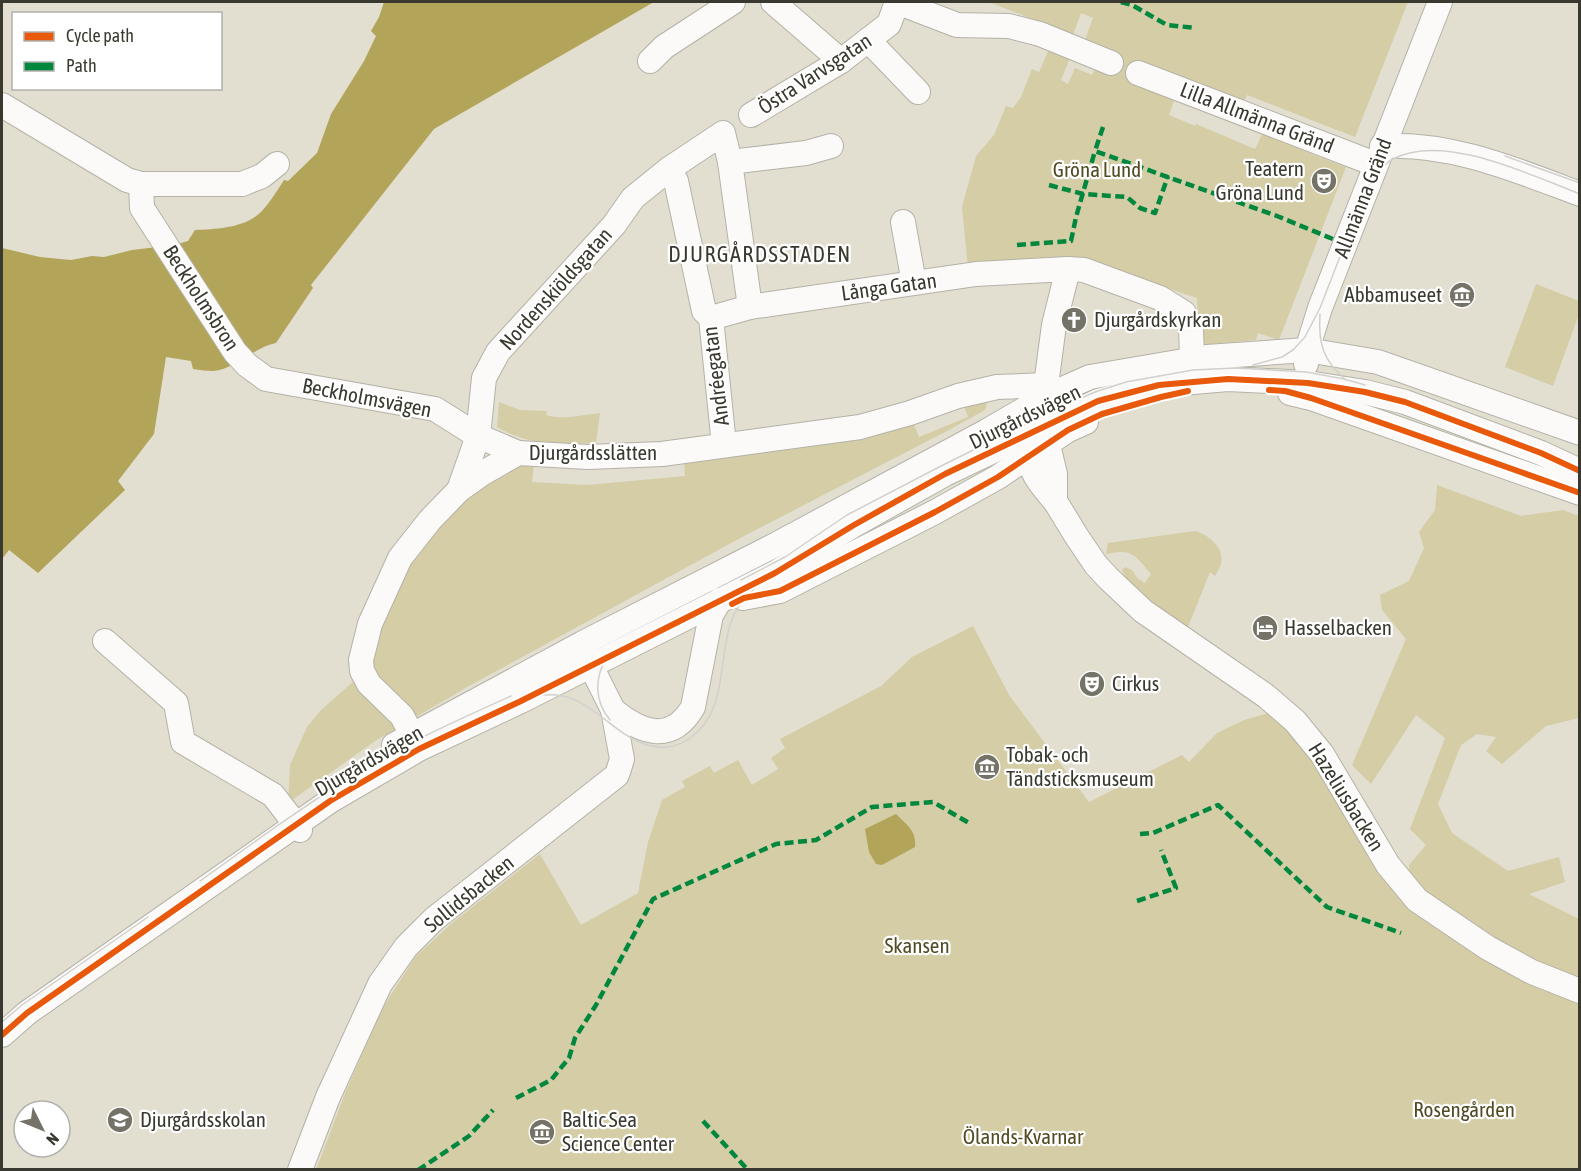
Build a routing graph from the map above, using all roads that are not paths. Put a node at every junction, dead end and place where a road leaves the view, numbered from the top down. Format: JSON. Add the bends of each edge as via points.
{"nodes":[{"id":1,"x":733,"y":2,"type":"edge"},
{"id":2,"x":773,"y":2,"type":"edge"},
{"id":3,"x":897,"y":2,"type":"edge"},
{"id":4,"x":1440,"y":2,"type":"edge"},
{"id":5,"x":868,"y":40,"type":"junction"},
{"id":6,"x":650,"y":61,"type":"dead end"},
{"id":7,"x":841,"y":61,"type":"junction"},
{"id":8,"x":1112,"y":63,"type":"dead end"},
{"id":9,"x":1138,"y":73,"type":"dead end"},
{"id":10,"x":918,"y":92,"type":"dead end"},
{"id":11,"x":2,"y":105,"type":"edge"},
{"id":12,"x":751,"y":115,"type":"dead end"},
{"id":13,"x":831,"y":146,"type":"dead end"},
{"id":14,"x":1379,"y":155,"type":"junction"},
{"id":15,"x":730,"y":162,"type":"junction"},
{"id":16,"x":277,"y":164,"type":"dead end"},
{"id":17,"x":669,"y":169,"type":"junction"},
{"id":18,"x":141,"y":184,"type":"junction"},
{"id":19,"x":1580,"y":194,"type":"edge"},
{"id":20,"x":903,"y":222,"type":"dead end"},
{"id":21,"x":1068,"y":269,"type":"junction"},
{"id":22,"x":914,"y":283,"type":"junction"},
{"id":23,"x":750,"y":307,"type":"junction"},
{"id":24,"x":711,"y":318,"type":"junction"},
{"id":25,"x":1192,"y":359,"type":"junction"},
{"id":26,"x":247,"y":365,"type":"joint"},
{"id":27,"x":1308,"y":376,"type":"junction"},
{"id":28,"x":1039,"y":420,"type":"junction"},
{"id":29,"x":1580,"y":433,"type":"edge"},
{"id":30,"x":478,"y":436,"type":"junction"},
{"id":31,"x":724,"y":445,"type":"junction"},
{"id":32,"x":518,"y":453,"type":"junction"},
{"id":33,"x":1580,"y":461,"type":"edge"},
{"id":34,"x":1580,"y":471,"type":"edge"},
{"id":35,"x":459,"y":490,"type":"junction"},
{"id":36,"x":1580,"y":493,"type":"edge"},
{"id":37,"x":715,"y":608,"type":"junction"},
{"id":38,"x":105,"y":641,"type":"dead end"},
{"id":39,"x":588,"y":661,"type":"junction"},
{"id":40,"x":613,"y":710,"type":"junction"},
{"id":41,"x":417,"y":745,"type":"junction"},
{"id":42,"x":296,"y":824,"type":"junction"},
{"id":43,"x":1580,"y":991,"type":"edge"},
{"id":44,"x":2,"y":1022,"type":"edge"},
{"id":45,"x":2,"y":1035,"type":"edge"},
{"id":46,"x":300,"y":1170,"type":"edge"}],
"edges":[{"from":1,"to":6,"type":"street","via":[[664,47]]},
{"from":2,"to":7,"type":"street"},
{"from":3,"to":5,"type":"street","name":"Östra Varvsgatan","via":[[889,24]]},
{"from":3,"to":8,"type":"street","via":[[957,25],[1009,26],[1040,34]]},
{"from":4,"to":14,"type":"street","name":"Allmänna Gränd"},
{"from":5,"to":7,"type":"street","name":"Östra Varvsgatan"},
{"from":5,"to":10,"type":"street"},
{"from":7,"to":12,"type":"street","name":"Östra Varvsgatan"},
{"from":9,"to":14,"type":"street","name":"Lilla Allmänna Gränd"},
{"from":11,"to":18,"type":"street"},
{"from":13,"to":15,"type":"street","via":[[806,153]]},
{"from":14,"to":19,"type":"street","via":[[1416,146],[1463,153]]},
{"from":14,"to":27,"type":"street","name":"Allmänna Gränd","via":[[1320,308]]},
{"from":15,"to":17,"type":"street","name":"Nordenskiöldsgatan","via":[[723,133]]},
{"from":15,"to":23,"type":"street"},
{"from":16,"to":18,"type":"street","via":[[262,176],[242,183]]},
{"from":17,"to":24,"type":"street","name":"Andréegatan","via":[[676,181],[704,311]]},
{"from":17,"to":30,"type":"street","name":"Nordenskiöldsgatan","via":[[633,198],[614,225],[498,352],[484,378]]},
{"from":18,"to":26,"type":"street","name":"Beckholmsbron","via":[[142,208]]},
{"from":20,"to":22,"type":"street"},
{"from":21,"to":22,"type":"street","name":"Långa Gatan","via":[[976,274]]},
{"from":21,"to":25,"type":"street","name":"Långa Gatan","via":[[1084,270],[1160,298],[1184,313],[1191,328]]},
{"from":21,"to":28,"type":"street"},
{"from":22,"to":23,"type":"street","name":"Långa Gatan"},
{"from":23,"to":24,"type":"street","name":"Långa Gatan"},
{"from":24,"to":31,"type":"street","name":"Andréegatan"},
{"from":25,"to":27,"type":"street","name":"Djurgårdsvägen"},
{"from":25,"to":28,"type":"street","name":"Djurgårdsvägen","via":[[1090,378]]},
{"from":26,"to":30,"type":"street","name":"Beckholmsvägen","via":[[266,379],[435,409]]},
{"from":27,"to":28,"type":"street","name":"Djurgårdsvägen","via":[[1236,368],[1157,375],[1095,392]]},
{"from":27,"to":28,"type":"street","name":"Djurgårdsvägen","via":[[1285,391],[1245,388],[1161,397],[1102,414],[1068,430]]},
{"from":27,"to":29,"type":"street","name":"Djurgårdsvägen","via":[[1378,362]]},
{"from":27,"to":33,"type":"street","name":"Djurgårdsvägen","via":[[1344,379],[1400,394]]},
{"from":27,"to":34,"type":"street","name":"Djurgårdsvägen","via":[[1405,402]]},
{"from":27,"to":36,"type":"street","name":"Djurgårdsvägen"},
{"from":28,"to":31,"type":"street","name":"Djurgårdsslätten","via":[[997,387],[860,427]]},
{"from":28,"to":37,"type":"street","name":"Djurgårdsvägen","via":[[998,477],[780,591]]},
{"from":28,"to":39,"type":"street","name":"Djurgårdsvägen","via":[[777,544]]},
{"from":28,"to":43,"type":"street","name":"Hazeliusbacken","via":[[1038,483],[1055,501],[1107,578],[1143,611],[1266,696],[1295,722],[1322,754],[1388,865],[1417,900],[1488,948],[1532,972]]},
{"from":30,"to":32,"type":"street","name":"Beckholmsvägen"},
{"from":30,"to":35,"type":"street","name":"Nordenskiöldsgatan"},
{"from":31,"to":32,"type":"street","name":"Djurgårdsslätten","via":[[662,454],[588,458]]},
{"from":32,"to":35,"type":"street","name":"Djurgårdsslätten"},
{"from":35,"to":41,"type":"street","name":"Djurgårdsslätten","via":[[400,558],[370,624],[361,660],[369,684],[402,716]]},
{"from":37,"to":39,"type":"street","name":"Djurgårdsvägen"},
{"from":37,"to":40,"type":"street","via":[[693,707],[686,718],[663,731],[647,730],[630,724]]},
{"from":38,"to":42,"type":"street","via":[[176,703],[183,742],[273,795]]},
{"from":39,"to":40,"type":"street","name":"Sollidsbacken"},
{"from":39,"to":41,"type":"street","name":"Djurgårdsvägen"},
{"from":39,"to":41,"type":"street","name":"Djurgårdsvägen"},
{"from":40,"to":46,"type":"street","name":"Sollidsbacken","via":[[622,759],[617,775],[434,920],[406,947],[380,984]]},
{"from":41,"to":42,"type":"street","name":"Djurgårdsvägen","via":[[353,795]]},
{"from":41,"to":42,"type":"street","name":"Djurgårdsvägen","via":[[354,767],[345,781]]},
{"from":42,"to":44,"type":"street","name":"Djurgårdsvägen"},
{"from":42,"to":45,"type":"street","name":"Djurgårdsvägen","via":[[237,875],[185,902],[27,1013]]}]}
